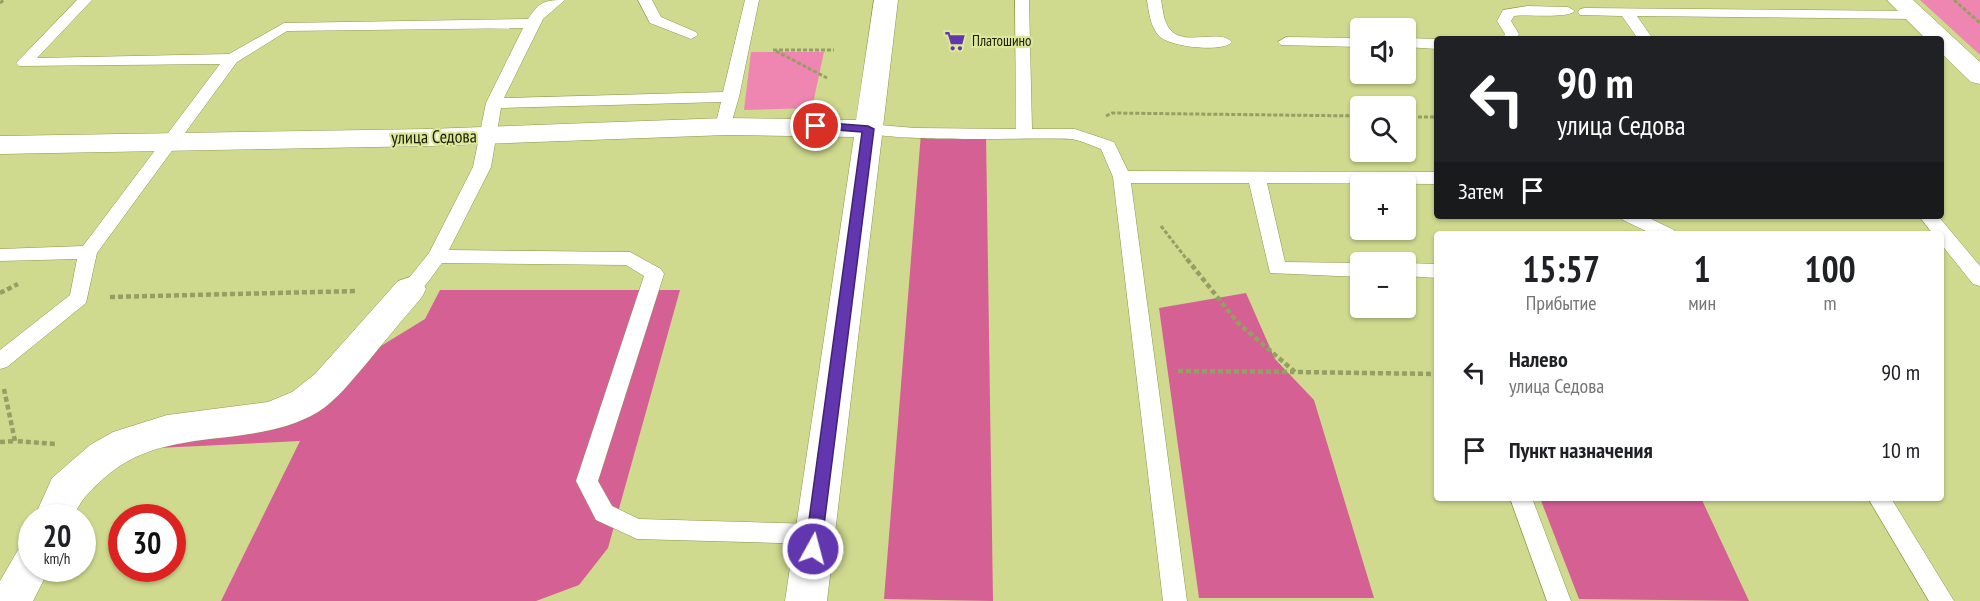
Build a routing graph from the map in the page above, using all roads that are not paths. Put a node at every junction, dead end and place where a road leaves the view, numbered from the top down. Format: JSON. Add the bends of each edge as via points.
{"nodes":[{"id":1,"x":85,"y":0,"type":"edge"},
{"id":2,"x":558,"y":0,"type":"edge"},
{"id":3,"x":645,"y":0,"type":"edge"},
{"id":4,"x":752,"y":0,"type":"edge"},
{"id":5,"x":886,"y":0,"type":"edge"},
{"id":6,"x":1022,"y":0,"type":"edge"},
{"id":7,"x":1154,"y":0,"type":"edge"},
{"id":8,"x":1907,"y":7,"type":"edge"},
{"id":9,"x":1568,"y":11,"type":"dead end"},
{"id":10,"x":1586,"y":12,"type":"dead end"},
{"id":11,"x":1626,"y":12,"type":"junction"},
{"id":12,"x":533,"y":23,"type":"junction"},
{"id":13,"x":691,"y":35,"type":"dead end"},
{"id":14,"x":1511,"y":36,"type":"edge"},
{"id":15,"x":1644,"y":36,"type":"edge"},
{"id":16,"x":1938,"y":36,"type":"edge"},
{"id":17,"x":1224,"y":42,"type":"dead end"},
{"id":18,"x":1286,"y":42,"type":"dead end"},
{"id":19,"x":1944,"y":42,"type":"edge"},
{"id":20,"x":1350,"y":43,"type":"edge"},
{"id":21,"x":1416,"y":43,"type":"edge"},
{"id":22,"x":1434,"y":44,"type":"edge"},
{"id":23,"x":232,"y":59,"type":"junction"},
{"id":24,"x":1980,"y":76,"type":"edge"},
{"id":25,"x":731,"y":97,"type":"junction"},
{"id":26,"x":494,"y":103,"type":"junction"},
{"id":27,"x":723,"y":127,"type":"junction"},
{"id":28,"x":868,"y":129,"type":"junction"},
{"id":29,"x":1024,"y":133,"type":"junction"},
{"id":30,"x":489,"y":136,"type":"junction"},
{"id":31,"x":171,"y":140,"type":"junction"},
{"id":32,"x":0,"y":145,"type":"edge"},
{"id":33,"x":1122,"y":177,"type":"junction"},
{"id":34,"x":1257,"y":178,"type":"junction"},
{"id":35,"x":1434,"y":178,"type":"edge"},
{"id":36,"x":1636,"y":219,"type":"edge"},
{"id":37,"x":1930,"y":219,"type":"edge"},
{"id":38,"x":1662,"y":231,"type":"edge"},
{"id":39,"x":1940,"y":231,"type":"edge"},
{"id":40,"x":1944,"y":235,"type":"edge"},
{"id":41,"x":88,"y":252,"type":"junction"},
{"id":42,"x":0,"y":255,"type":"edge"},
{"id":43,"x":437,"y":256,"type":"junction"},
{"id":44,"x":1350,"y":270,"type":"edge"},
{"id":45,"x":1416,"y":270,"type":"edge"},
{"id":46,"x":1434,"y":270,"type":"edge"},
{"id":47,"x":1980,"y":279,"type":"edge"},
{"id":48,"x":410,"y":290,"type":"joint"},
{"id":49,"x":0,"y":361,"type":"edge"},
{"id":50,"x":1522,"y":501,"type":"edge"},
{"id":51,"x":1881,"y":501,"type":"edge"},
{"id":52,"x":59,"y":504,"type":"edge"},
{"id":53,"x":814,"y":534,"type":"junction"},
{"id":54,"x":22,"y":582,"type":"edge"},
{"id":55,"x":11,"y":601,"type":"edge"},
{"id":56,"x":806,"y":601,"type":"edge"},
{"id":57,"x":1174,"y":601,"type":"edge"},
{"id":58,"x":1558,"y":601,"type":"edge"},
{"id":59,"x":1942,"y":601,"type":"edge"}],
"edges":[{"from":1,"to":23,"type":"lane","via":[[24,63]]},
{"from":2,"to":12,"type":"lane","via":[[538,13]]},
{"from":3,"to":13,"type":"lane","via":[[656,20]]},
{"from":4,"to":25,"type":"lane","via":[[741,18]]},
{"from":5,"to":28,"type":"street"},
{"from":6,"to":29,"type":"lane"},
{"from":7,"to":17,"type":"lane","via":[[1161,30],[1170,38]]},
{"from":8,"to":11,"type":"lane"},
{"from":8,"to":16,"type":"street"},
{"from":9,"to":14,"type":"lane","via":[[1508,13],[1504,21]]},
{"from":10,"to":11,"type":"lane"},
{"from":11,"to":15,"type":"lane"},
{"from":12,"to":23,"type":"lane","via":[[284,27]]},
{"from":12,"to":26,"type":"lane"},
{"from":18,"to":20,"type":"lane"},
{"from":19,"to":24,"type":"street"},
{"from":21,"to":22,"type":"lane"},
{"from":23,"to":31,"type":"lane"},
{"from":25,"to":26,"type":"lane"},
{"from":25,"to":27,"type":"lane"},
{"from":26,"to":30,"type":"lane"},
{"from":27,"to":28,"type":"street","name":"улица Седова"},
{"from":27,"to":30,"type":"street","name":"улица Седова"},
{"from":28,"to":29,"type":"lane"},
{"from":28,"to":53,"type":"street"},
{"from":29,"to":33,"type":"lane","via":[[1074,134],[1107,146]]},
{"from":30,"to":31,"type":"street","name":"улица Седова"},
{"from":30,"to":43,"type":"lane","via":[[482,167]]},
{"from":31,"to":32,"type":"street","name":"улица Седова"},
{"from":31,"to":41,"type":"lane"},
{"from":33,"to":34,"type":"lane"},
{"from":33,"to":57,"type":"lane"},
{"from":34,"to":35,"type":"lane"},
{"from":34,"to":44,"type":"lane","via":[[1277,268]]},
{"from":36,"to":38,"type":"lane"},
{"from":37,"to":39,"type":"lane"},
{"from":40,"to":47,"type":"lane"},
{"from":41,"to":42,"type":"lane"},
{"from":41,"to":49,"type":"lane","via":[[79,298]]},
{"from":43,"to":48,"type":"lane"},
{"from":43,"to":53,"type":"lane","via":[[630,259],[654,274],[587,481],[604,513],[637,529]]},
{"from":45,"to":46,"type":"lane"},
{"from":48,"to":52,"type":"street","via":[[328,384],[305,402],[272,416],[166,430],[126,443],[103,456],[66,489]]},
{"from":50,"to":58,"type":"lane"},
{"from":51,"to":59,"type":"lane"},
{"from":53,"to":56,"type":"street"},
{"from":54,"to":55,"type":"street"}]}
